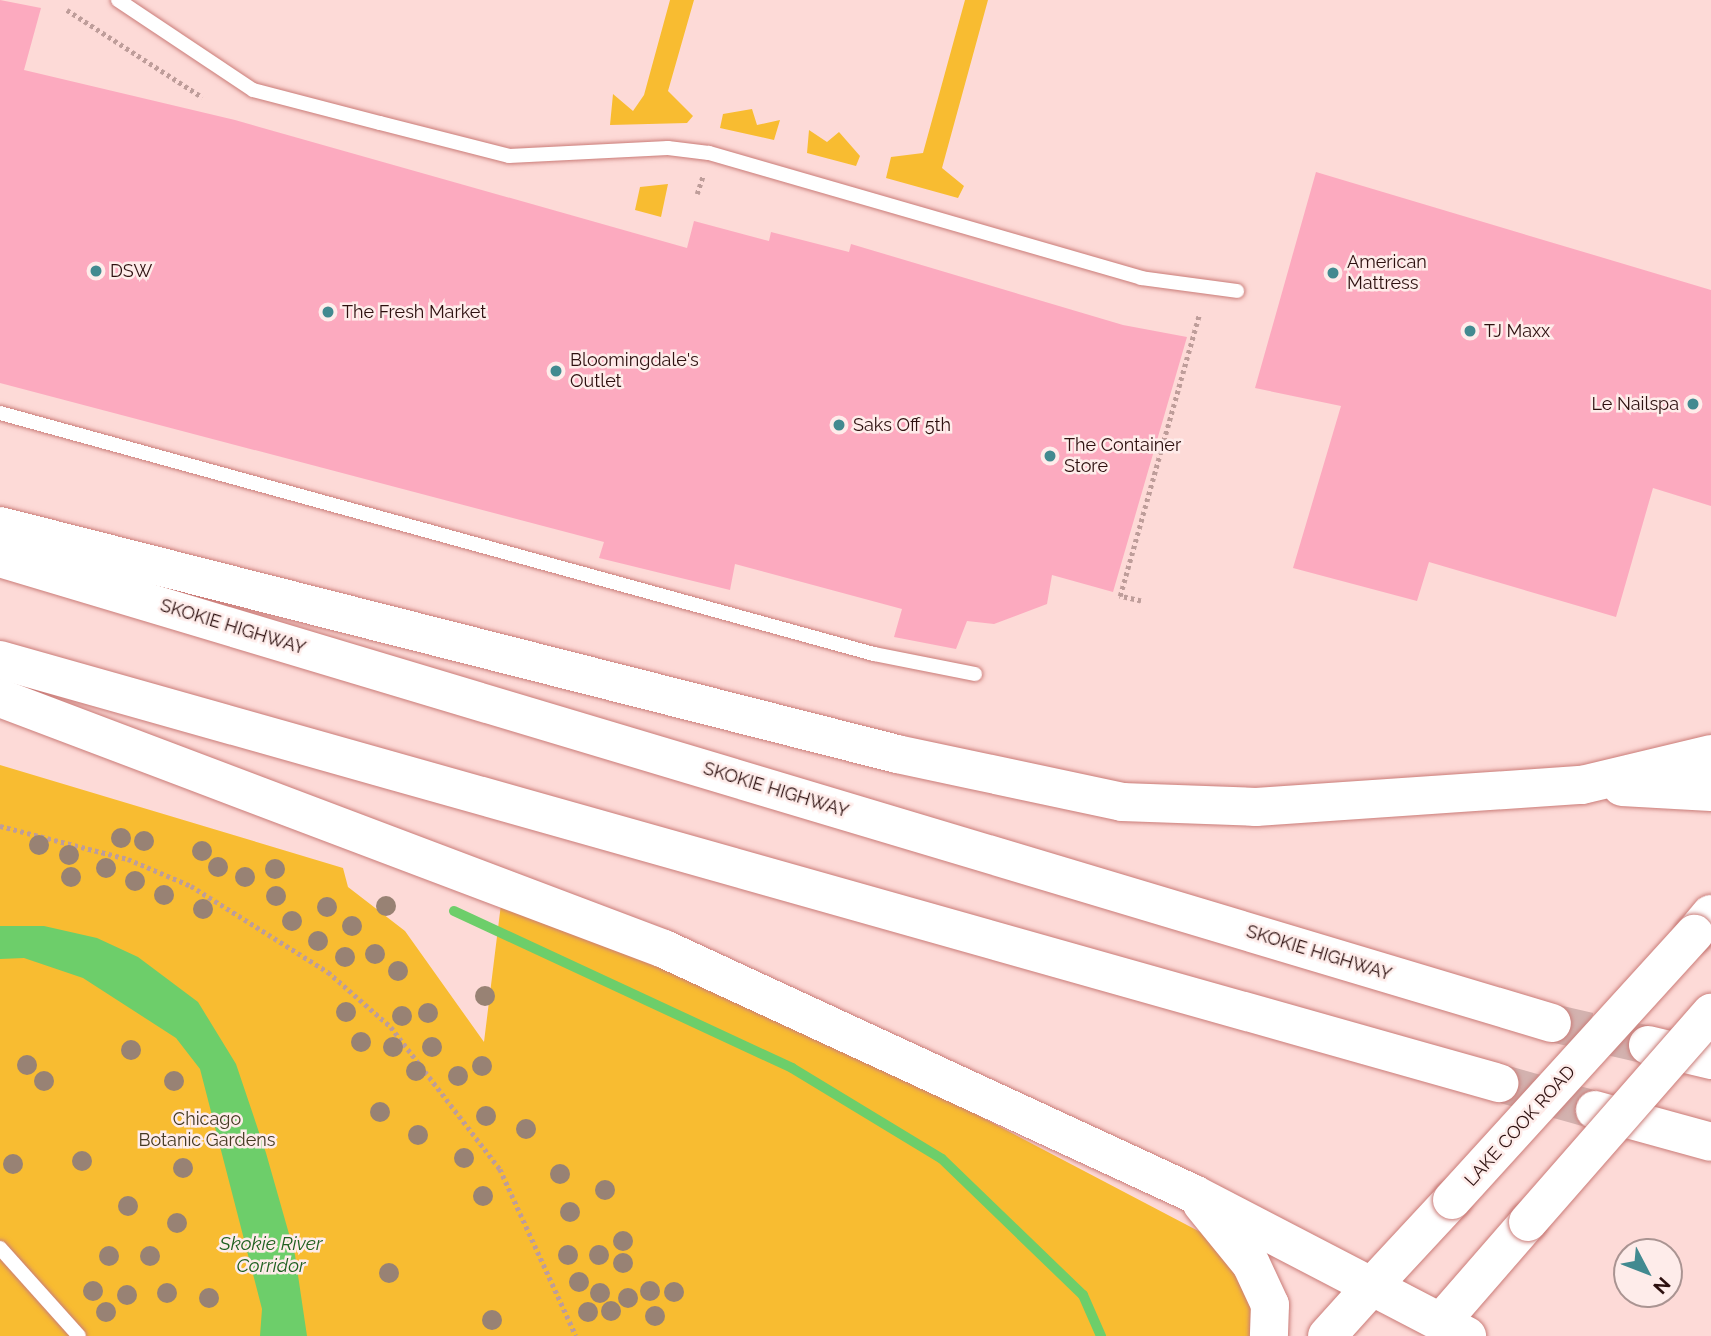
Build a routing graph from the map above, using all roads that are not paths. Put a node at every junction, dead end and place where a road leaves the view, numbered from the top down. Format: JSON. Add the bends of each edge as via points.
{"nodes":[{"id":1,"x":118,"y":0,"type":"edge"},
{"id":2,"x":1237,"y":291,"type":"dead end"},
{"id":3,"x":0,"y":413,"type":"edge"},
{"id":4,"x":0,"y":526,"type":"edge"},
{"id":5,"x":0,"y":558,"type":"edge"},
{"id":6,"x":0,"y":660,"type":"edge"},
{"id":7,"x":975,"y":674,"type":"dead end"},
{"id":8,"x":0,"y":698,"type":"edge"},
{"id":9,"x":1711,"y":754,"type":"edge"},
{"id":10,"x":1582,"y":785,"type":"junction"},
{"id":11,"x":1711,"y":792,"type":"edge"},
{"id":12,"x":1702,"y":924,"type":"edge"},
{"id":13,"x":1711,"y":1013,"type":"edge"},
{"id":14,"x":1552,"y":1023,"type":"tunnel mouth"},
{"id":15,"x":1648,"y":1045,"type":"tunnel mouth"},
{"id":16,"x":1711,"y":1060,"type":"edge"},
{"id":17,"x":1499,"y":1083,"type":"tunnel mouth"},
{"id":18,"x":1595,"y":1110,"type":"tunnel mouth"},
{"id":19,"x":1711,"y":1142,"type":"edge"},
{"id":20,"x":1194,"y":1194,"type":"junction"},
{"id":21,"x":0,"y":1248,"type":"edge"},
{"id":22,"x":1373,"y":1285,"type":"junction"},
{"id":23,"x":1446,"y":1331,"type":"edge"},
{"id":24,"x":79,"y":1336,"type":"edge"},
{"id":25,"x":1269,"y":1336,"type":"edge"},
{"id":26,"x":1327,"y":1336,"type":"edge"}],
"edges":[{"from":1,"to":2,"type":"lane","via":[[253,89],[380,123],[509,156],[668,148],[709,153],[1141,278]]},
{"from":3,"to":7,"type":"lane","via":[[874,654]]},
{"from":4,"to":10,"type":"main road","via":[[897,754],[1122,802],[1256,807]]},
{"from":5,"to":14,"type":"main road","name":"SKOKIE HIGHWAY"},
{"from":6,"to":17,"type":"main road"},
{"from":8,"to":20,"type":"main road","via":[[664,948]]},
{"from":9,"to":10,"type":"main road"},
{"from":10,"to":11,"type":"main road"},
{"from":12,"to":22,"type":"main road","name":"LAKE COOK ROAD","bridge":true},
{"from":13,"to":23,"type":"main road","bridge":true,"via":[[1521,1230]]},
{"from":15,"to":16,"type":"main road"},
{"from":18,"to":19,"type":"main road"},
{"from":20,"to":22,"type":"main road"},
{"from":20,"to":25,"type":"main road","via":[[1251,1264],[1270,1305]]},
{"from":21,"to":24,"type":"lane"},
{"from":22,"to":23,"type":"main road"},
{"from":22,"to":26,"type":"main road","name":"LAKE COOK ROAD"}]}
